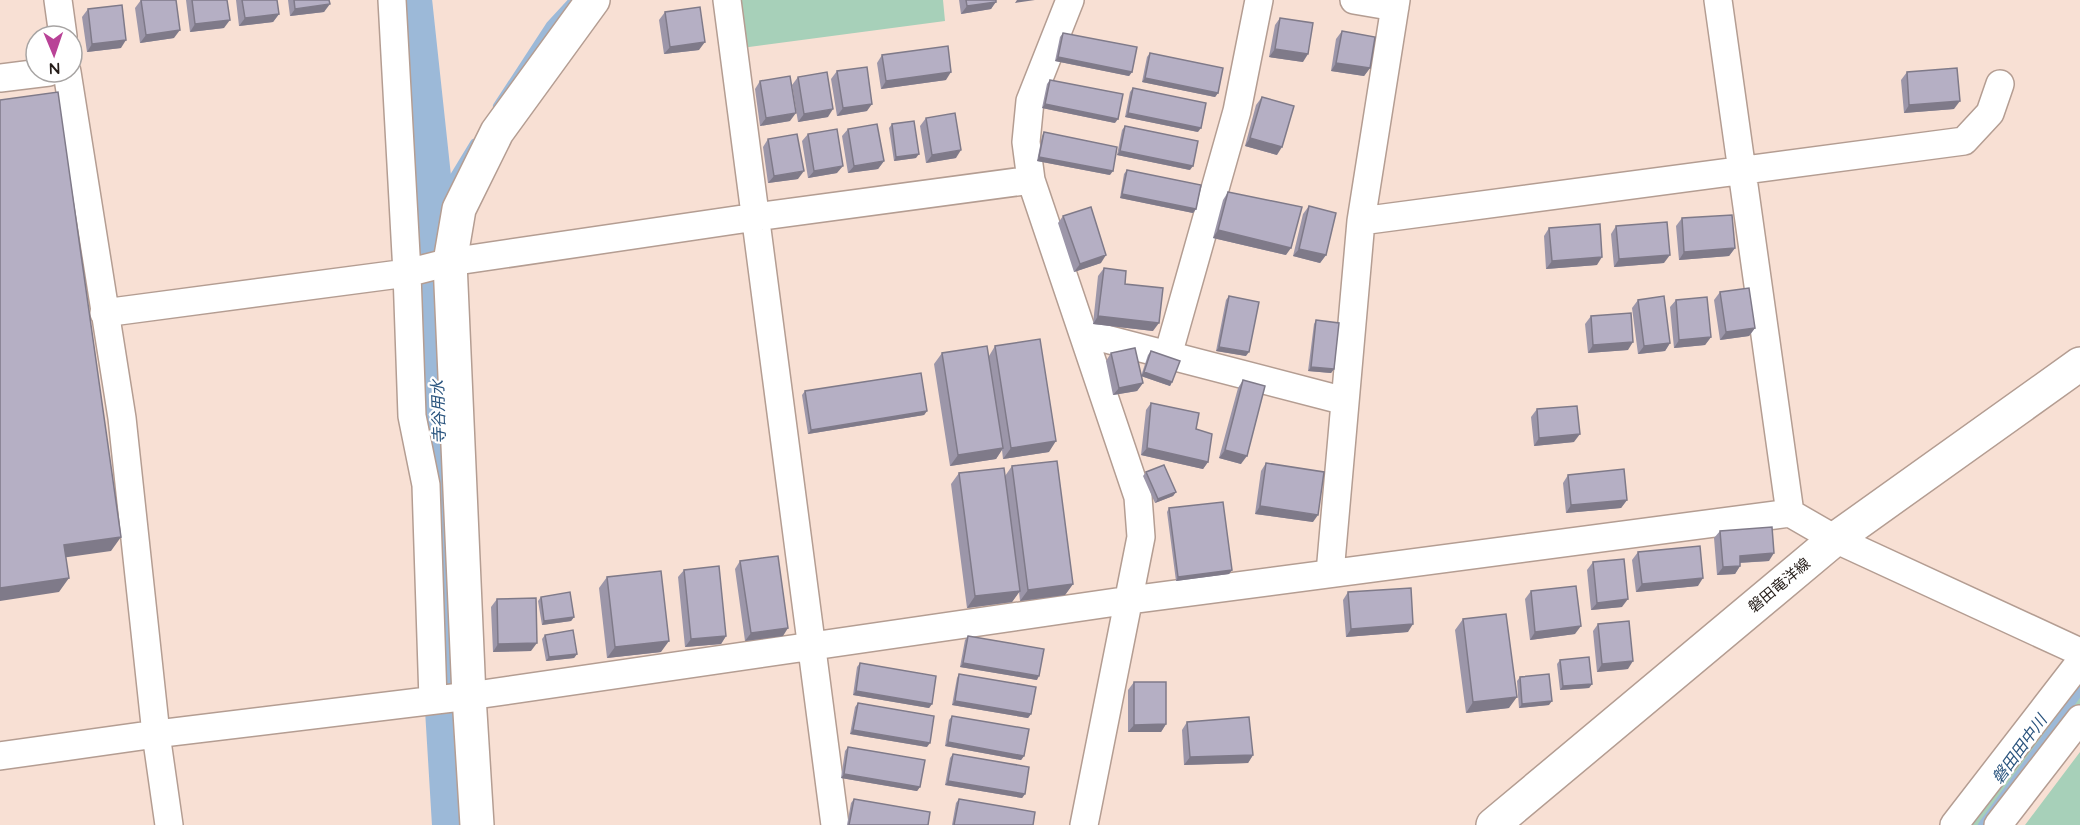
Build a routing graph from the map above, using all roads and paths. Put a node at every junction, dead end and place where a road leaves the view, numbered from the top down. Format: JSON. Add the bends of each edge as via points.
{"nodes":[{"id":1,"x":58,"y":0,"type":"edge"},
{"id":2,"x":392,"y":0,"type":"edge"},
{"id":3,"x":593,"y":0,"type":"edge"},
{"id":4,"x":727,"y":0,"type":"edge"},
{"id":5,"x":1070,"y":0,"type":"edge"},
{"id":6,"x":1259,"y":0,"type":"edge"},
{"id":7,"x":1354,"y":0,"type":"edge"},
{"id":8,"x":1718,"y":0,"type":"edge"},
{"id":9,"x":1395,"y":4,"type":"edge"},
{"id":10,"x":61,"y":24,"type":"edge"},
{"id":11,"x":24,"y":75,"type":"edge"},
{"id":12,"x":0,"y":78,"type":"edge"},
{"id":13,"x":69,"y":84,"type":"edge"},
{"id":14,"x":2000,"y":84,"type":"dead end"},
{"id":15,"x":1743,"y":172,"type":"junction"},
{"id":16,"x":1031,"y":180,"type":"junction"},
{"id":17,"x":756,"y":218,"type":"junction"},
{"id":18,"x":1361,"y":221,"type":"junction"},
{"id":19,"x":450,"y":262,"type":"junction"},
{"id":20,"x":407,"y":273,"type":"junction"},
{"id":21,"x":104,"y":313,"type":"junction"},
{"id":22,"x":1083,"y":333,"type":"junction"},
{"id":23,"x":1168,"y":355,"type":"junction"},
{"id":24,"x":2080,"y":364,"type":"edge"},
{"id":25,"x":1345,"y":401,"type":"junction"},
{"id":26,"x":1790,"y":513,"type":"junction"},
{"id":27,"x":1835,"y":539,"type":"junction"},
{"id":28,"x":1330,"y":573,"type":"junction"},
{"id":29,"x":1130,"y":600,"type":"junction"},
{"id":30,"x":813,"y":646,"type":"junction"},
{"id":31,"x":2080,"y":652,"type":"edge"},
{"id":32,"x":2080,"y":662,"type":"edge"},
{"id":33,"x":469,"y":696,"type":"junction"},
{"id":34,"x":433,"y":700,"type":"junction"},
{"id":35,"x":2080,"y":719,"type":"edge"},
{"id":36,"x":156,"y":734,"type":"junction"},
{"id":37,"x":0,"y":756,"type":"edge"},
{"id":38,"x":169,"y":825,"type":"edge"},
{"id":39,"x":477,"y":825,"type":"edge"},
{"id":40,"x":835,"y":825,"type":"edge"},
{"id":41,"x":1084,"y":825,"type":"edge"},
{"id":42,"x":1493,"y":825,"type":"edge"},
{"id":43,"x":1954,"y":825,"type":"edge"},
{"id":44,"x":1998,"y":825,"type":"edge"}],
"edges":[{"from":1,"to":10,"type":"street"},
{"from":2,"to":20,"type":"street"},
{"from":3,"to":19,"type":"street","via":[[497,132],[459,208]]},
{"from":4,"to":17,"type":"street"},
{"from":5,"to":16,"type":"street","via":[[1030,101],[1026,142]]},
{"from":6,"to":23,"type":"street","via":[[1237,111]]},
{"from":7,"to":9,"type":"street"},
{"from":8,"to":15,"type":"street"},
{"from":9,"to":18,"type":"street"},
{"from":11,"to":12,"type":"street"},
{"from":13,"to":21,"type":"street"},
{"from":14,"to":15,"type":"street","via":[[1990,113],[1964,141]]},
{"from":15,"to":18,"type":"street"},
{"from":15,"to":26,"type":"street"},
{"from":16,"to":17,"type":"street"},
{"from":16,"to":22,"type":"street"},
{"from":17,"to":19,"type":"street"},
{"from":17,"to":30,"type":"street"},
{"from":18,"to":25,"type":"street"},
{"from":19,"to":20,"type":"street"},
{"from":19,"to":33,"type":"street"},
{"from":20,"to":21,"type":"street"},
{"from":20,"to":34,"type":"street","via":[[412,416],[426,485]]},
{"from":21,"to":36,"type":"street","via":[[122,418]]},
{"from":22,"to":23,"type":"street"},
{"from":22,"to":29,"type":"street","via":[[1138,497],[1141,537]]},
{"from":23,"to":25,"type":"street"},
{"from":24,"to":27,"type":"street","name":"磐田竜洋線"},
{"from":25,"to":28,"type":"street"},
{"from":26,"to":27,"type":"street"},
{"from":26,"to":28,"type":"street"},
{"from":27,"to":31,"type":"street"},
{"from":27,"to":42,"type":"street","name":"磐田竜洋線"},
{"from":28,"to":29,"type":"street"},
{"from":29,"to":30,"type":"street"},
{"from":29,"to":41,"type":"street"},
{"from":30,"to":33,"type":"street"},
{"from":30,"to":40,"type":"street"},
{"from":32,"to":43,"type":"street"},
{"from":33,"to":34,"type":"street"},
{"from":33,"to":39,"type":"street"},
{"from":34,"to":36,"type":"street"},
{"from":35,"to":44,"type":"street"},
{"from":36,"to":37,"type":"street"},
{"from":36,"to":38,"type":"street"}]}
